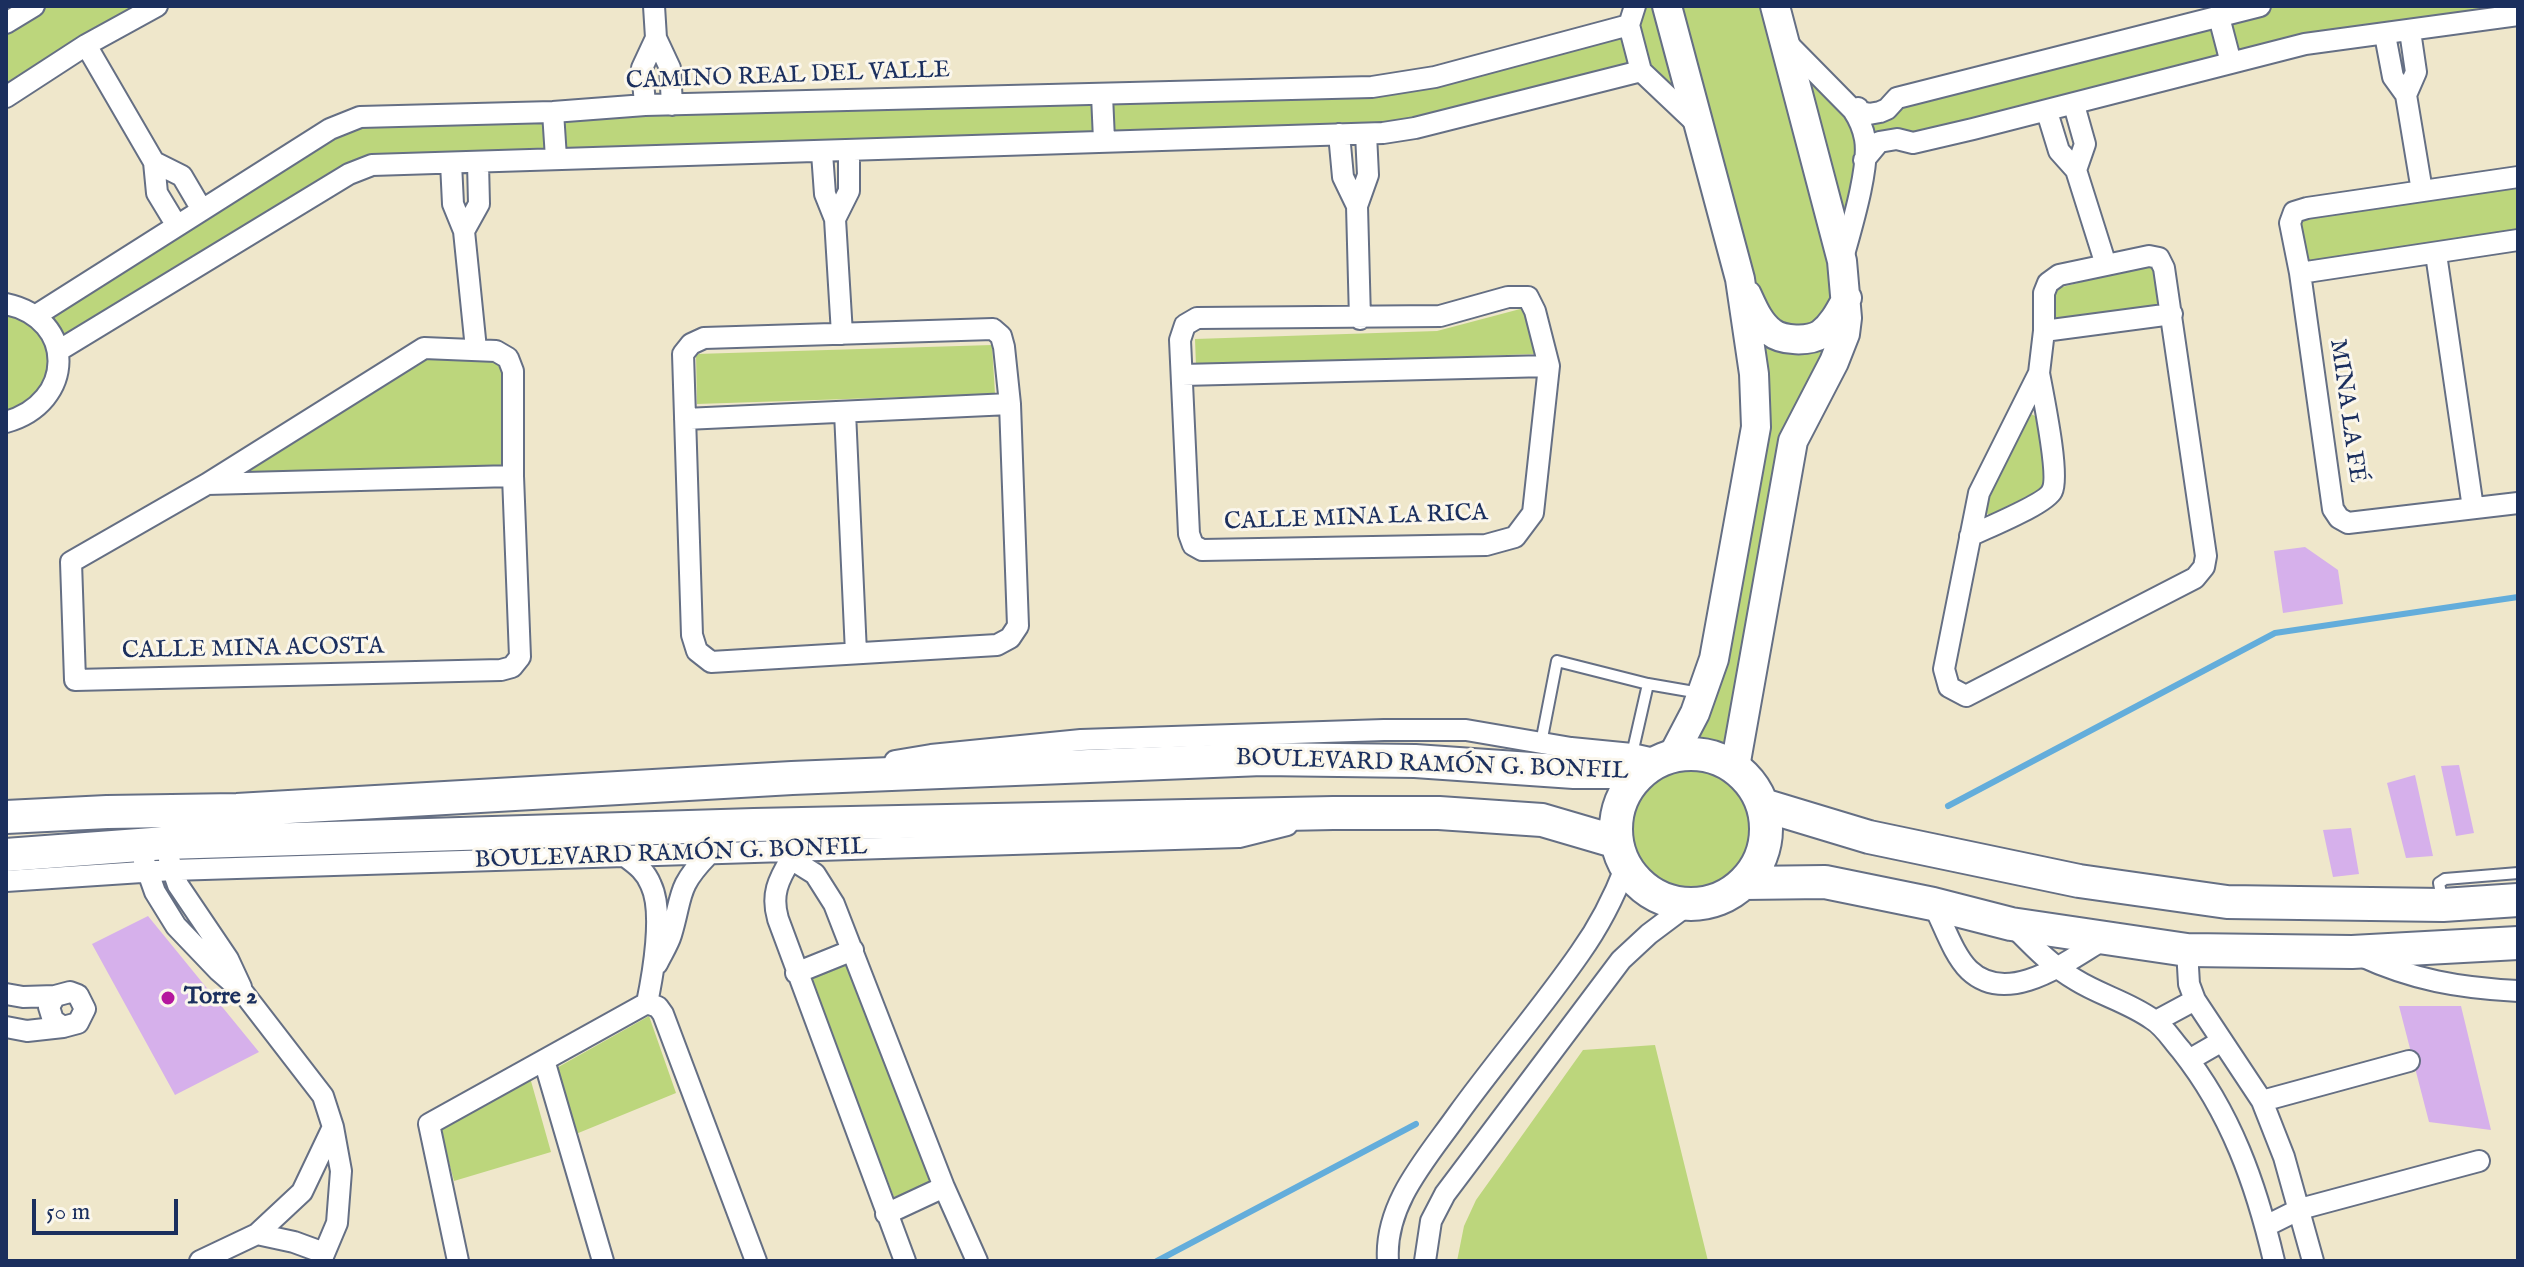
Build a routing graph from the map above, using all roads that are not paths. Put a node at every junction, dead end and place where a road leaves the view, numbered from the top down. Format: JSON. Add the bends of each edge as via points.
{"nodes":[{"id":1,"x":34,"y":6,"type":"edge"},
{"id":2,"x":157,"y":6,"type":"edge"},
{"id":3,"x":654,"y":6,"type":"edge"},
{"id":4,"x":1667,"y":6,"type":"edge"},
{"id":5,"x":1775,"y":6,"type":"edge"},
{"id":6,"x":2260,"y":6,"type":"edge"},
{"id":7,"x":2518,"y":15,"type":"edge"},
{"id":8,"x":2219,"y":17,"type":"junction"},
{"id":9,"x":1628,"y":20,"type":"edge"},
{"id":10,"x":6,"y":23,"type":"edge"},
{"id":11,"x":2410,"y":31,"type":"junction"},
{"id":12,"x":2385,"y":35,"type":"junction"},
{"id":13,"x":656,"y":38,"type":"junction"},
{"id":14,"x":1784,"y":40,"type":"junction"},
{"id":15,"x":86,"y":45,"type":"junction"},
{"id":16,"x":2231,"y":63,"type":"junction"},
{"id":17,"x":1637,"y":72,"type":"junction"},
{"id":18,"x":1102,"y":95,"type":"junction"},
{"id":19,"x":2406,"y":95,"type":"junction"},
{"id":20,"x":6,"y":97,"type":"edge"},
{"id":21,"x":645,"y":105,"type":"junction"},
{"id":22,"x":672,"y":105,"type":"junction"},
{"id":23,"x":2074,"y":105,"type":"junction"},
{"id":24,"x":1853,"y":110,"type":"junction"},
{"id":25,"x":553,"y":112,"type":"junction"},
{"id":26,"x":2047,"y":112,"type":"junction"},
{"id":27,"x":1698,"y":125,"type":"junction"},
{"id":28,"x":1339,"y":134,"type":"junction"},
{"id":29,"x":1366,"y":134,"type":"junction"},
{"id":30,"x":1104,"y":140,"type":"junction"},
{"id":31,"x":849,"y":152,"type":"junction"},
{"id":32,"x":822,"y":153,"type":"junction"},
{"id":33,"x":556,"y":158,"type":"junction"},
{"id":34,"x":1864,"y":160,"type":"junction"},
{"id":35,"x":154,"y":162,"type":"junction"},
{"id":36,"x":451,"y":163,"type":"junction"},
{"id":37,"x":478,"y":163,"type":"junction"},
{"id":38,"x":2076,"y":170,"type":"junction"},
{"id":39,"x":2518,"y":177,"type":"edge"},
{"id":40,"x":2422,"y":191,"type":"junction"},
{"id":41,"x":1357,"y":206,"type":"junction"},
{"id":42,"x":202,"y":210,"type":"junction"},
{"id":43,"x":835,"y":219,"type":"junction"},
{"id":44,"x":177,"y":226,"type":"junction"},
{"id":45,"x":464,"y":231,"type":"junction"},
{"id":46,"x":2518,"y":240,"type":"edge"},
{"id":47,"x":2436,"y":254,"type":"junction"},
{"id":48,"x":1842,"y":261,"type":"junction"},
{"id":49,"x":2106,"y":265,"type":"junction"},
{"id":50,"x":2300,"y":273,"type":"junction"},
{"id":51,"x":1740,"y":279,"type":"junction"},
{"id":52,"x":1847,"y":297,"type":"junction"},
{"id":53,"x":6,"y":304,"type":"edge"},
{"id":54,"x":2172,"y":314,"type":"junction"},
{"id":55,"x":35,"y":316,"type":"junction"},
{"id":56,"x":1360,"y":319,"type":"junction"},
{"id":57,"x":2044,"y":331,"type":"junction"},
{"id":58,"x":842,"y":334,"type":"junction"},
{"id":59,"x":476,"y":349,"type":"junction"},
{"id":60,"x":58,"y":351,"type":"junction"},
{"id":61,"x":1549,"y":366,"type":"junction"},
{"id":62,"x":2039,"y":373,"type":"junction"},
{"id":63,"x":1182,"y":375,"type":"junction"},
{"id":64,"x":1010,"y":404,"type":"junction"},
{"id":65,"x":845,"y":412,"type":"junction"},
{"id":66,"x":685,"y":419,"type":"junction"},
{"id":67,"x":6,"y":422,"type":"edge"},
{"id":68,"x":513,"y":476,"type":"junction"},
{"id":69,"x":207,"y":484,"type":"junction"},
{"id":70,"x":2518,"y":503,"type":"edge"},
{"id":71,"x":2473,"y":508,"type":"junction"},
{"id":72,"x":1970,"y":536,"type":"junction"},
{"id":73,"x":856,"y":653,"type":"junction"},
{"id":74,"x":1648,"y":684,"type":"junction"},
{"id":75,"x":1702,"y":693,"type":"junction"},
{"id":76,"x":1541,"y":743,"type":"junction"},
{"id":77,"x":1651,"y":760,"type":"junction"},
{"id":78,"x":1735,"y":767,"type":"junction"},
{"id":79,"x":792,"y":778,"type":"junction"},
{"id":80,"x":1763,"y":805,"type":"junction"},
{"id":81,"x":1333,"y":813,"type":"junction"},
{"id":82,"x":6,"y":817,"type":"edge"},
{"id":83,"x":156,"y":843,"type":"junction"},
{"id":84,"x":1622,"y":854,"type":"junction"},
{"id":85,"x":6,"y":855,"type":"edge"},
{"id":86,"x":708,"y":855,"type":"junction"},
{"id":87,"x":790,"y":855,"type":"junction"},
{"id":88,"x":626,"y":857,"type":"junction"},
{"id":89,"x":2518,"y":873,"type":"edge"},
{"id":90,"x":6,"y":881,"type":"edge"},
{"id":91,"x":1744,"y":883,"type":"junction"},
{"id":92,"x":2518,"y":900,"type":"edge"},
{"id":93,"x":1689,"y":904,"type":"junction"},
{"id":94,"x":1933,"y":904,"type":"junction"},
{"id":95,"x":2443,"y":905,"type":"junction"},
{"id":96,"x":195,"y":911,"type":"junction"},
{"id":97,"x":2011,"y":924,"type":"junction"},
{"id":98,"x":176,"y":926,"type":"junction"},
{"id":99,"x":2106,"y":938,"type":"junction"},
{"id":100,"x":2518,"y":943,"type":"edge"},
{"id":101,"x":853,"y":950,"type":"junction"},
{"id":102,"x":2187,"y":950,"type":"junction"},
{"id":103,"x":2352,"y":952,"type":"junction"},
{"id":104,"x":2057,"y":967,"type":"junction"},
{"id":105,"x":654,"y":969,"type":"junction"},
{"id":106,"x":796,"y":973,"type":"junction"},
{"id":107,"x":242,"y":991,"type":"junction"},
{"id":108,"x":2518,"y":991,"type":"edge"},
{"id":109,"x":6,"y":994,"type":"edge"},
{"id":110,"x":55,"y":996,"type":"junction"},
{"id":111,"x":2195,"y":1000,"type":"junction"},
{"id":112,"x":647,"y":1003,"type":"junction"},
{"id":113,"x":2156,"y":1021,"type":"junction"},
{"id":114,"x":6,"y":1027,"type":"edge"},
{"id":115,"x":63,"y":1027,"type":"junction"},
{"id":116,"x":2222,"y":1041,"type":"junction"},
{"id":117,"x":544,"y":1060,"type":"junction"},
{"id":118,"x":2189,"y":1060,"type":"junction"},
{"id":119,"x":2409,"y":1061,"type":"dead end"},
{"id":120,"x":2262,"y":1101,"type":"junction"},
{"id":121,"x":333,"y":1127,"type":"junction"},
{"id":122,"x":2479,"y":1161,"type":"dead end"},
{"id":123,"x":944,"y":1187,"type":"junction"},
{"id":124,"x":2300,"y":1209,"type":"junction"},
{"id":125,"x":886,"y":1214,"type":"junction"},
{"id":126,"x":2266,"y":1226,"type":"junction"},
{"id":127,"x":257,"y":1234,"type":"junction"},
{"id":128,"x":323,"y":1257,"type":"edge"},
{"id":129,"x":200,"y":1261,"type":"edge"},
{"id":130,"x":458,"y":1261,"type":"edge"},
{"id":131,"x":603,"y":1261,"type":"edge"},
{"id":132,"x":756,"y":1261,"type":"edge"},
{"id":133,"x":905,"y":1261,"type":"edge"},
{"id":134,"x":977,"y":1261,"type":"edge"},
{"id":135,"x":1388,"y":1261,"type":"edge"},
{"id":136,"x":1425,"y":1261,"type":"edge"},
{"id":137,"x":2274,"y":1261,"type":"edge"},
{"id":138,"x":2313,"y":1261,"type":"edge"}],
"edges":[{"from":1,"to":10,"type":"street"},
{"from":2,"to":15,"type":"street"},
{"from":3,"to":13,"type":"street"},
{"from":4,"to":27,"type":"main road"},
{"from":5,"to":14,"type":"main road"},
{"from":6,"to":8,"type":"street"},
{"from":7,"to":11,"type":"street"},
{"from":8,"to":16,"type":"street"},
{"from":8,"to":24,"type":"street"},
{"from":9,"to":17,"type":"street","name":"CAMINO REAL DEL VALLE"},
{"from":9,"to":18,"type":"street","name":"CAMINO REAL DEL VALLE","via":[[1593,36],[1435,77],[1372,87]]},
{"from":11,"to":12,"type":"street"},
{"from":11,"to":19,"type":"street","via":[[2416,72]]},
{"from":12,"to":16,"type":"street","via":[[2305,44]]},
{"from":12,"to":19,"type":"street","via":[[2393,77]]},
{"from":13,"to":21,"type":"street","via":[[642,68]]},
{"from":13,"to":22,"type":"street","via":[[670,68]]},
{"from":14,"to":24,"type":"street"},
{"from":14,"to":48,"type":"main road"},
{"from":15,"to":20,"type":"street"},
{"from":15,"to":35,"type":"street"},
{"from":16,"to":23,"type":"street"},
{"from":17,"to":27,"type":"street"},
{"from":17,"to":29,"type":"street","via":[[1415,128]]},
{"from":18,"to":22,"type":"street","name":"CAMINO REAL DEL VALLE"},
{"from":18,"to":30,"type":"street"},
{"from":19,"to":40,"type":"street"},
{"from":21,"to":22,"type":"street","name":"CAMINO REAL DEL VALLE"},
{"from":21,"to":25,"type":"street","name":"CAMINO REAL DEL VALLE"},
{"from":23,"to":26,"type":"street"},
{"from":23,"to":38,"type":"street","via":[[2085,144]]},
{"from":24,"to":34,"type":"street","via":[[1866,141]]},
{"from":25,"to":33,"type":"street"},
{"from":25,"to":42,"type":"street","name":"CAMINO REAL DEL VALLE","via":[[360,117],[330,129]]},
{"from":26,"to":34,"type":"street","via":[[1880,151]]},
{"from":26,"to":38,"type":"street","via":[[2059,151]]},
{"from":27,"to":51,"type":"main road"},
{"from":28,"to":29,"type":"street"},
{"from":28,"to":30,"type":"street"},
{"from":28,"to":41,"type":"street","via":[[1343,177]]},
{"from":29,"to":41,"type":"street","via":[[1368,175]]},
{"from":30,"to":31,"type":"street"},
{"from":31,"to":32,"type":"street"},
{"from":31,"to":43,"type":"street","via":[[849,191]]},
{"from":32,"to":33,"type":"street"},
{"from":32,"to":43,"type":"street","via":[[825,194]]},
{"from":33,"to":37,"type":"street"},
{"from":34,"to":48,"type":"street"},
{"from":35,"to":42,"type":"street","via":[[182,176]]},
{"from":35,"to":44,"type":"street","via":[[157,193]]},
{"from":36,"to":37,"type":"street"},
{"from":36,"to":45,"type":"street","via":[[453,204]]},
{"from":36,"to":60,"type":"street","via":[[372,165],[349,174]]},
{"from":37,"to":45,"type":"street","via":[[479,204]]},
{"from":38,"to":49,"type":"street"},
{"from":39,"to":40,"type":"street","name":"MINA LA FÉ"},
{"from":40,"to":50,"type":"street","name":"MINA LA FÉ","via":[[2294,212],[2290,223]]},
{"from":41,"to":56,"type":"street"},
{"from":42,"to":44,"type":"street","name":"CAMINO REAL DEL VALLE"},
{"from":43,"to":58,"type":"street"},
{"from":44,"to":55,"type":"street","name":"CAMINO REAL DEL VALLE"},
{"from":45,"to":59,"type":"street"},
{"from":46,"to":47,"type":"street"},
{"from":47,"to":50,"type":"street"},
{"from":47,"to":71,"type":"street"},
{"from":48,"to":52,"type":"main road"},
{"from":49,"to":54,"type":"street","via":[[2159,258]]},
{"from":49,"to":57,"type":"street","via":[[2059,275],[2048,283]]},
{"from":50,"to":71,"type":"street","name":"MINA LA FÉ","via":[[2333,509],[2339,518],[2348,523]]},
{"from":51,"to":52,"type":"main road","via":[[1756,315],[1773,334],[1800,340],[1819,336]]},
{"from":51,"to":75,"type":"main road","via":[[1756,427],[1714,659]]},
{"from":52,"to":78,"type":"main road","via":[[1840,348],[1793,441]]},
{"from":53,"to":55,"type":"street"},
{"from":54,"to":57,"type":"street"},
{"from":54,"to":72,"type":"street","via":[[2206,556],[2195,578],[1966,696],[1949,687],[1944,669]]},
{"from":55,"to":60,"type":"street"},
{"from":56,"to":61,"type":"street","name":"CALLE MINA LA RICA","via":[[1440,316],[1508,297],[1528,297]]},
{"from":56,"to":63,"type":"street","name":"CALLE MINA LA RICA","via":[[1197,318],[1185,325],[1180,340]]},
{"from":57,"to":62,"type":"street"},
{"from":58,"to":64,"type":"street","via":[[993,329],[1004,347]]},
{"from":58,"to":66,"type":"street","via":[[704,338],[691,344],[683,354]]},
{"from":59,"to":68,"type":"street","name":"CALLE MINA ACOSTA","via":[[508,358],[513,371]]},
{"from":59,"to":69,"type":"street","name":"CALLE MINA ACOSTA","via":[[424,348]]},
{"from":60,"to":67,"type":"street","via":[[50,394],[31,413]]},
{"from":61,"to":63,"type":"street"},
{"from":61,"to":63,"type":"street","name":"CALLE MINA LA RICA","via":[[1533,513],[1515,537],[1486,545],[1202,550],[1193,545]]},
{"from":62,"to":72,"type":"street","via":[[1979,493]]},
{"from":62,"to":72,"type":"street","via":[[2055,471],[2053,491]]},
{"from":64,"to":65,"type":"street"},
{"from":64,"to":73,"type":"street","via":[[1018,626],[997,645]]},
{"from":65,"to":66,"type":"street"},
{"from":65,"to":73,"type":"street"},
{"from":66,"to":73,"type":"street","via":[[692,635],[697,651],[711,662]]},
{"from":68,"to":69,"type":"street","name":"CALLE MINA ACOSTA"},
{"from":68,"to":69,"type":"street","name":"CALLE MINA ACOSTA","via":[[520,657],[512,667],[75,680],[71,562]]},
{"from":70,"to":71,"type":"street","name":"MINA LA FÉ"},
{"from":74,"to":75,"type":"lane"},
{"from":74,"to":76,"type":"lane","via":[[1557,661]]},
{"from":74,"to":77,"type":"lane"},
{"from":75,"to":77,"type":"main road","via":[[1695,713]]},
{"from":76,"to":77,"type":"street","name":"BOULEVARD RAMÓN G. BONFIL"},
{"from":76,"to":79,"type":"street","name":"BOULEVARD RAMÓN G. BONFIL","via":[[1466,730],[1081,740],[931,755]]},
{"from":77,"to":78,"type":"main road","via":[[1688,753],[1713,756]]},
{"from":77,"to":79,"type":"main road","name":"BOULEVARD RAMÓN G. BONFIL","via":[[1574,772],[1415,761],[1262,759]]},
{"from":77,"to":84,"type":"main road","via":[[1625,792],[1617,816]]},
{"from":78,"to":80,"type":"main road","via":[[1752,783]]},
{"from":79,"to":83,"type":"main road","name":"BOULEVARD RAMÓN G. BONFIL"},
{"from":80,"to":91,"type":"main road","via":[[1763,853]]},
{"from":80,"to":95,"type":"main road","via":[[1869,837],[2079,881],[2227,902]]},
{"from":81,"to":83,"type":"main road","name":"BOULEVARD RAMÓN G. BONFIL"},
{"from":81,"to":84,"type":"main road","name":"BOULEVARD RAMÓN G. BONFIL","via":[[1542,820]]},
{"from":81,"to":87,"type":"street","name":"BOULEVARD RAMÓN G. BONFIL","via":[[1239,837]]},
{"from":82,"to":83,"type":"main road","name":"BOULEVARD RAMÓN G. BONFIL"},
{"from":83,"to":85,"type":"main road","name":"BOULEVARD RAMÓN G. BONFIL"},
{"from":83,"to":88,"type":"street","name":"BOULEVARD RAMÓN G. BONFIL"},
{"from":83,"to":90,"type":"street","name":"BOULEVARD RAMÓN G. BONFIL"},
{"from":83,"to":96,"type":"street"},
{"from":83,"to":98,"type":"street","via":[[155,892]]},
{"from":84,"to":93,"type":"main road","via":[[1642,886],[1664,899]]},
{"from":84,"to":135,"type":"street","via":[[1610,907],[1580,954],[1411,1179],[1396,1212]]},
{"from":86,"to":87,"type":"street","name":"BOULEVARD RAMÓN G. BONFIL"},
{"from":86,"to":88,"type":"street","name":"BOULEVARD RAMÓN G. BONFIL"},
{"from":86,"to":105,"type":"street","via":[[686,881],[671,937]]},
{"from":87,"to":101,"type":"street","via":[[826,888]]},
{"from":87,"to":106,"type":"street","via":[[777,883],[774,907]]},
{"from":88,"to":105,"type":"street","via":[[645,874],[655,898]]},
{"from":89,"to":95,"type":"lane","via":[[2445,879],[2439,883]]},
{"from":91,"to":93,"type":"main road","via":[[1713,901]]},
{"from":91,"to":94,"type":"main road","via":[[1825,882]]},
{"from":92,"to":95,"type":"main road"},
{"from":93,"to":136,"type":"street","via":[[1621,960],[1445,1194],[1431,1221]]},
{"from":94,"to":97,"type":"main road"},
{"from":94,"to":104,"type":"street","via":[[1968,969],[1980,978],[2019,983]]},
{"from":96,"to":98,"type":"street"},
{"from":96,"to":107,"type":"street","via":[[228,959]]},
{"from":97,"to":99,"type":"main road"},
{"from":97,"to":104,"type":"street"},
{"from":98,"to":107,"type":"street"},
{"from":99,"to":102,"type":"main road"},
{"from":99,"to":104,"type":"street"},
{"from":100,"to":103,"type":"main road"},
{"from":101,"to":106,"type":"street"},
{"from":101,"to":123,"type":"street"},
{"from":102,"to":103,"type":"main road"},
{"from":102,"to":111,"type":"street"},
{"from":103,"to":108,"type":"street","via":[[2432,982]]},
{"from":104,"to":113,"type":"street"},
{"from":105,"to":112,"type":"street"},
{"from":106,"to":125,"type":"street"},
{"from":107,"to":121,"type":"street","via":[[315,1083]]},
{"from":109,"to":110,"type":"street"},
{"from":110,"to":115,"type":"street","via":[[50,1014]]},
{"from":110,"to":115,"type":"street","via":[[78,995],[85,1009],[78,1023]]},
{"from":111,"to":113,"type":"street"},
{"from":111,"to":116,"type":"street"},
{"from":112,"to":117,"type":"street"},
{"from":112,"to":132,"type":"street","via":[[663,1014]]},
{"from":113,"to":118,"type":"street"},
{"from":114,"to":115,"type":"street"},
{"from":116,"to":118,"type":"street"},
{"from":116,"to":120,"type":"street"},
{"from":117,"to":130,"type":"street","via":[[429,1124]]},
{"from":117,"to":131,"type":"street"},
{"from":118,"to":126,"type":"street","via":[[2228,1122]]},
{"from":119,"to":120,"type":"street"},
{"from":120,"to":124,"type":"street"},
{"from":121,"to":127,"type":"street","via":[[302,1192]]},
{"from":121,"to":128,"type":"street","via":[[341,1171],[337,1223]]},
{"from":122,"to":124,"type":"street"},
{"from":123,"to":125,"type":"street"},
{"from":123,"to":134,"type":"street"},
{"from":124,"to":126,"type":"street"},
{"from":124,"to":138,"type":"street"},
{"from":125,"to":133,"type":"street"},
{"from":126,"to":137,"type":"street"},
{"from":127,"to":128,"type":"street","via":[[294,1242]]},
{"from":127,"to":129,"type":"street"}]}
